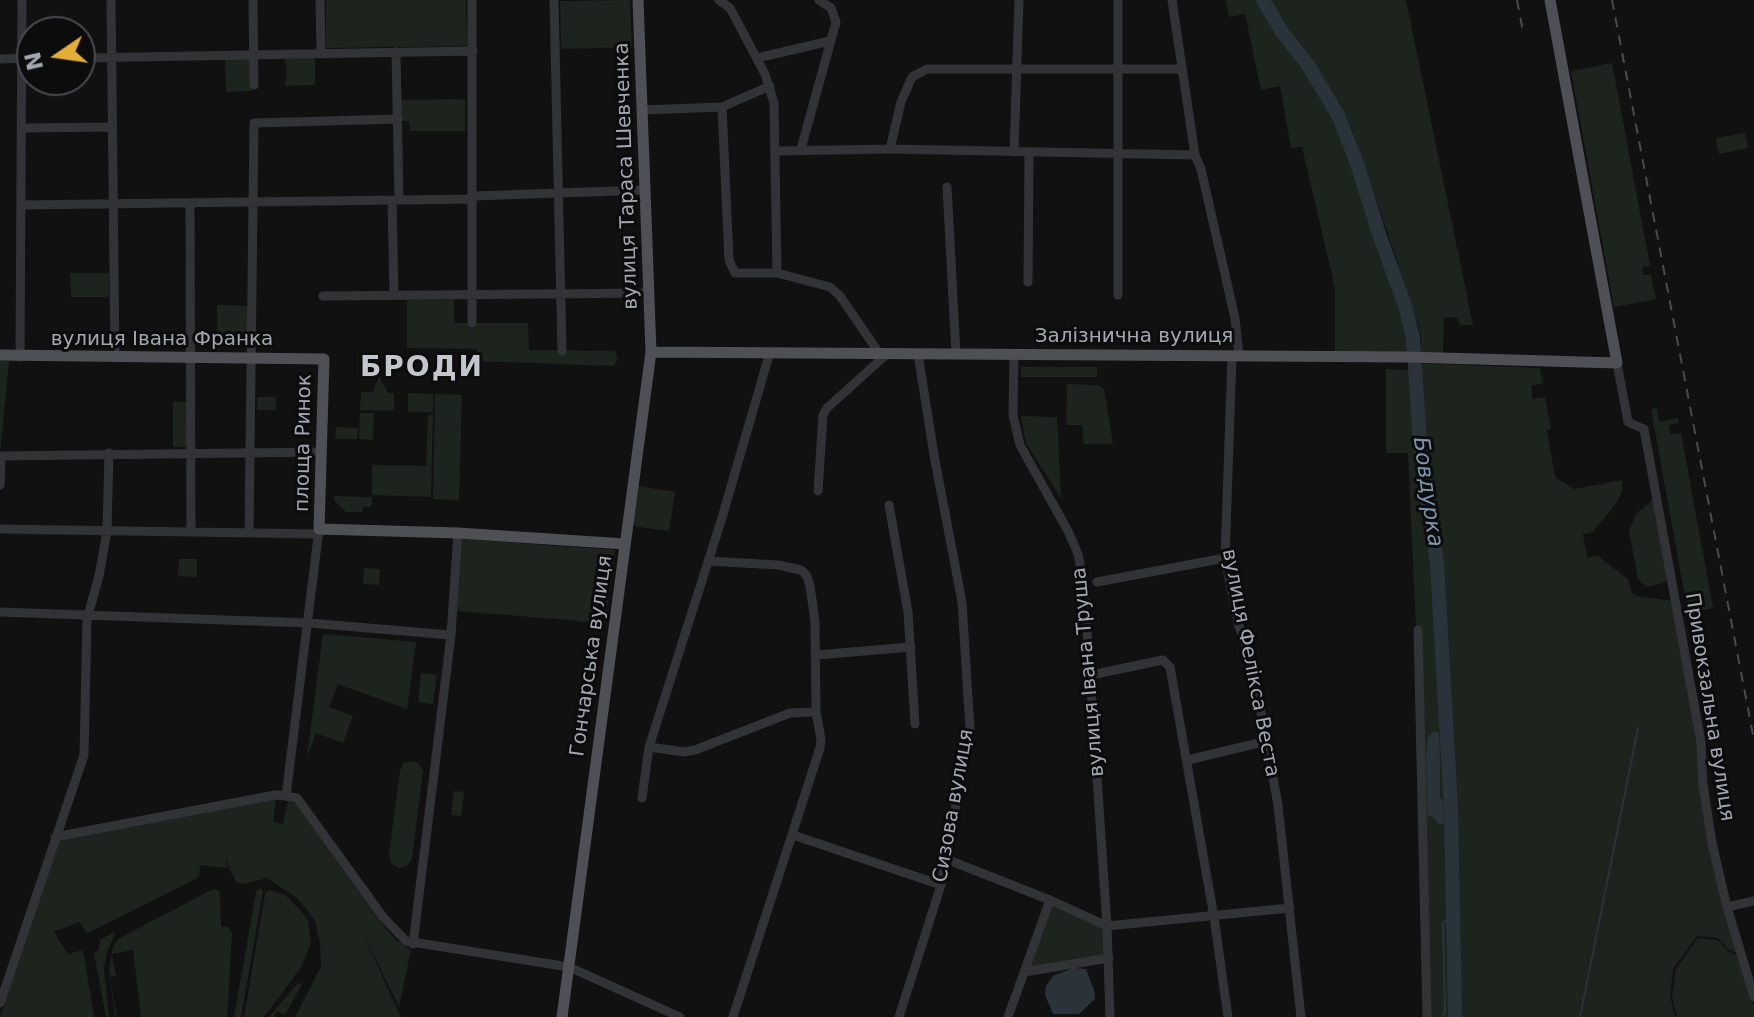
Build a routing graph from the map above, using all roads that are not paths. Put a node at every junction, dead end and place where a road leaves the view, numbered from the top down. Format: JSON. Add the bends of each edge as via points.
{"nodes":[{"id":1,"x":111,"y":0,"type":"edge"},
{"id":2,"x":253,"y":0,"type":"edge"},
{"id":3,"x":320,"y":0,"type":"edge"},
{"id":4,"x":472,"y":0,"type":"edge"},
{"id":5,"x":554,"y":0,"type":"edge"},
{"id":6,"x":638,"y":0,"type":"edge"},
{"id":7,"x":819,"y":0,"type":"edge"},
{"id":8,"x":1019,"y":0,"type":"edge"},
{"id":9,"x":1118,"y":0,"type":"edge"},
{"id":10,"x":1172,"y":0,"type":"edge"},
{"id":11,"x":1550,"y":0,"type":"edge"},
{"id":12,"x":722,"y":1,"type":"edge"},
{"id":13,"x":830,"y":41,"type":"junction"},
{"id":14,"x":473,"y":51,"type":"junction"},
{"id":15,"x":396,"y":52,"type":"junction"},
{"id":16,"x":321,"y":53,"type":"junction"},
{"id":17,"x":253,"y":55,"type":"junction"},
{"id":18,"x":96,"y":57,"type":"edge"},
{"id":19,"x":111,"y":57,"type":"junction"},
{"id":20,"x":757,"y":58,"type":"junction"},
{"id":21,"x":1182,"y":69,"type":"junction"},
{"id":22,"x":1017,"y":71,"type":"junction"},
{"id":23,"x":1117,"y":71,"type":"junction"},
{"id":24,"x":254,"y":85,"type":"dead end"},
{"id":25,"x":770,"y":86,"type":"junction"},
{"id":26,"x":24,"y":96,"type":"edge"},
{"id":27,"x":722,"y":107,"type":"junction"},
{"id":28,"x":642,"y":110,"type":"junction"},
{"id":29,"x":398,"y":119,"type":"junction"},
{"id":30,"x":112,"y":127,"type":"junction"},
{"id":31,"x":22,"y":128,"type":"junction"},
{"id":32,"x":801,"y":149,"type":"junction"},
{"id":33,"x":890,"y":149,"type":"junction"},
{"id":34,"x":777,"y":151,"type":"junction"},
{"id":35,"x":1014,"y":152,"type":"junction"},
{"id":36,"x":1029,"y":152,"type":"junction"},
{"id":37,"x":1117,"y":153,"type":"junction"},
{"id":38,"x":1195,"y":155,"type":"junction"},
{"id":39,"x":947,"y":187,"type":"dead end"},
{"id":40,"x":645,"y":190,"type":"junction"},
{"id":41,"x":559,"y":193,"type":"junction"},
{"id":42,"x":473,"y":197,"type":"junction"},
{"id":43,"x":396,"y":200,"type":"junction"},
{"id":44,"x":253,"y":202,"type":"junction"},
{"id":45,"x":190,"y":203,"type":"junction"},
{"id":46,"x":114,"y":204,"type":"junction"},
{"id":47,"x":21,"y":205,"type":"junction"},
{"id":48,"x":777,"y":273,"type":"junction"},
{"id":49,"x":1028,"y":282,"type":"dead end"},
{"id":50,"x":649,"y":293,"type":"junction"},
{"id":51,"x":561,"y":294,"type":"junction"},
{"id":52,"x":394,"y":295,"type":"junction"},
{"id":53,"x":472,"y":295,"type":"junction"},
{"id":54,"x":1118,"y":295,"type":"dead end"},
{"id":55,"x":323,"y":296,"type":"dead end"},
{"id":56,"x":472,"y":323,"type":"dead end"},
{"id":57,"x":562,"y":351,"type":"dead end"},
{"id":58,"x":651,"y":352,"type":"junction"},
{"id":59,"x":770,"y":352,"type":"junction"},
{"id":60,"x":884,"y":353,"type":"junction"},
{"id":61,"x":918,"y":354,"type":"junction"},
{"id":62,"x":956,"y":354,"type":"junction"},
{"id":63,"x":1014,"y":354,"type":"junction"},
{"id":64,"x":0,"y":355,"type":"edge"},
{"id":65,"x":1235,"y":356,"type":"junction"},
{"id":66,"x":20,"y":357,"type":"junction"},
{"id":67,"x":115,"y":358,"type":"junction"},
{"id":68,"x":190,"y":358,"type":"junction"},
{"id":69,"x":252,"y":359,"type":"junction"},
{"id":70,"x":324,"y":359,"type":"joint"},
{"id":71,"x":1617,"y":363,"type":"junction"},
{"id":72,"x":250,"y":451,"type":"junction"},
{"id":73,"x":191,"y":452,"type":"junction"},
{"id":74,"x":322,"y":452,"type":"junction"},
{"id":75,"x":109,"y":453,"type":"junction"},
{"id":76,"x":0,"y":456,"type":"edge"},
{"id":77,"x":0,"y":485,"type":"edge"},
{"id":78,"x":818,"y":491,"type":"dead end"},
{"id":79,"x":889,"y":505,"type":"dead end"},
{"id":80,"x":0,"y":529,"type":"edge"},
{"id":81,"x":107,"y":531,"type":"junction"},
{"id":82,"x":191,"y":532,"type":"junction"},
{"id":83,"x":319,"y":532,"type":"junction"},
{"id":84,"x":249,"y":533,"type":"junction"},
{"id":85,"x":458,"y":533,"type":"junction"},
{"id":86,"x":625,"y":544,"type":"junction"},
{"id":87,"x":1225,"y":558,"type":"junction"},
{"id":88,"x":708,"y":561,"type":"junction"},
{"id":89,"x":1097,"y":582,"type":"dead end"},
{"id":90,"x":0,"y":612,"type":"edge"},
{"id":91,"x":88,"y":614,"type":"junction"},
{"id":92,"x":309,"y":623,"type":"junction"},
{"id":93,"x":1418,"y":630,"type":"dead end"},
{"id":94,"x":451,"y":635,"type":"junction"},
{"id":95,"x":911,"y":647,"type":"junction"},
{"id":96,"x":817,"y":655,"type":"junction"},
{"id":97,"x":1091,"y":675,"type":"junction"},
{"id":98,"x":816,"y":712,"type":"junction"},
{"id":99,"x":915,"y":724,"type":"dead end"},
{"id":100,"x":1267,"y":741,"type":"junction"},
{"id":101,"x":649,"y":747,"type":"junction"},
{"id":102,"x":1188,"y":760,"type":"junction"},
{"id":103,"x":286,"y":796,"type":"junction"},
{"id":104,"x":642,"y":798,"type":"dead end"},
{"id":105,"x":793,"y":835,"type":"junction"},
{"id":106,"x":55,"y":837,"type":"junction"},
{"id":107,"x":946,"y":859,"type":"junction"},
{"id":108,"x":941,"y":885,"type":"junction"},
{"id":109,"x":1050,"y":900,"type":"junction"},
{"id":110,"x":1754,"y":901,"type":"edge"},
{"id":111,"x":1727,"y":907,"type":"junction"},
{"id":112,"x":1290,"y":908,"type":"junction"},
{"id":113,"x":1214,"y":917,"type":"junction"},
{"id":114,"x":1107,"y":926,"type":"junction"},
{"id":115,"x":413,"y":944,"type":"junction"},
{"id":116,"x":1109,"y":958,"type":"junction"},
{"id":117,"x":569,"y":967,"type":"junction"},
{"id":118,"x":1024,"y":972,"type":"junction"},
{"id":119,"x":1754,"y":997,"type":"edge"},
{"id":120,"x":0,"y":1003,"type":"edge"},
{"id":121,"x":562,"y":1017,"type":"edge"},
{"id":122,"x":680,"y":1017,"type":"edge"},
{"id":123,"x":733,"y":1017,"type":"edge"},
{"id":124,"x":899,"y":1017,"type":"edge"},
{"id":125,"x":1008,"y":1017,"type":"edge"},
{"id":126,"x":1110,"y":1017,"type":"edge"},
{"id":127,"x":1228,"y":1017,"type":"edge"},
{"id":128,"x":1301,"y":1017,"type":"edge"},
{"id":129,"x":1427,"y":1017,"type":"edge"}],
"edges":[{"from":1,"to":19,"type":"street"},
{"from":2,"to":17,"type":"street"},
{"from":3,"to":16,"type":"street"},
{"from":4,"to":14,"type":"street"},
{"from":5,"to":41,"type":"street"},
{"from":6,"to":28,"type":"main road","name":"вулиця Тараса Шевченка"},
{"from":7,"to":13,"type":"street","via":[[835,14]]},
{"from":8,"to":22,"type":"street"},
{"from":9,"to":23,"type":"street"},
{"from":10,"to":21,"type":"street","name":"вулиця Фелікса Веста"},
{"from":11,"to":71,"type":"main road"},
{"from":12,"to":20,"type":"street"},
{"from":13,"to":20,"type":"street"},
{"from":13,"to":32,"type":"street"},
{"from":14,"to":15,"type":"street"},
{"from":14,"to":42,"type":"street"},
{"from":15,"to":16,"type":"street"},
{"from":15,"to":29,"type":"street"},
{"from":16,"to":17,"type":"street"},
{"from":17,"to":19,"type":"street"},
{"from":17,"to":24,"type":"street"},
{"from":18,"to":19,"type":"street"},
{"from":19,"to":30,"type":"street"},
{"from":20,"to":25,"type":"street"},
{"from":21,"to":23,"type":"street"},
{"from":21,"to":38,"type":"street","name":"вулиця Фелікса Веста"},
{"from":22,"to":23,"type":"street"},
{"from":22,"to":33,"type":"street","via":[[918,72],[901,102]]},
{"from":22,"to":35,"type":"street"},
{"from":23,"to":37,"type":"street"},
{"from":25,"to":27,"type":"street"},
{"from":25,"to":34,"type":"street"},
{"from":26,"to":31,"type":"street"},
{"from":27,"to":28,"type":"street"},
{"from":27,"to":48,"type":"street","via":[[729,260],[735,273]]},
{"from":28,"to":40,"type":"main road","name":"вулиця Тараса Шевченка"},
{"from":29,"to":43,"type":"street"},
{"from":29,"to":44,"type":"street","via":[[254,123]]},
{"from":30,"to":31,"type":"street"},
{"from":30,"to":46,"type":"street"},
{"from":31,"to":47,"type":"street"},
{"from":32,"to":33,"type":"street"},
{"from":32,"to":34,"type":"street"},
{"from":33,"to":35,"type":"street"},
{"from":34,"to":48,"type":"street"},
{"from":35,"to":36,"type":"street"},
{"from":36,"to":37,"type":"street"},
{"from":36,"to":49,"type":"street"},
{"from":37,"to":38,"type":"street"},
{"from":37,"to":54,"type":"street"},
{"from":38,"to":65,"type":"street","name":"вулиця Фелікса Веста","via":[[1235,318]]},
{"from":39,"to":62,"type":"street"},
{"from":40,"to":41,"type":"street"},
{"from":40,"to":50,"type":"main road","name":"вулиця Тараса Шевченка"},
{"from":41,"to":42,"type":"street"},
{"from":41,"to":51,"type":"street"},
{"from":42,"to":43,"type":"street"},
{"from":42,"to":53,"type":"street"},
{"from":43,"to":44,"type":"street"},
{"from":43,"to":52,"type":"street"},
{"from":44,"to":45,"type":"street"},
{"from":44,"to":69,"type":"street"},
{"from":45,"to":46,"type":"street"},
{"from":45,"to":68,"type":"street"},
{"from":46,"to":47,"type":"street"},
{"from":46,"to":67,"type":"street"},
{"from":47,"to":66,"type":"street"},
{"from":48,"to":60,"type":"street","via":[[830,287]]},
{"from":50,"to":51,"type":"street"},
{"from":50,"to":58,"type":"main road","name":"вулиця Тараса Шевченка"},
{"from":51,"to":53,"type":"street"},
{"from":51,"to":57,"type":"street"},
{"from":52,"to":53,"type":"street"},
{"from":52,"to":55,"type":"street"},
{"from":53,"to":56,"type":"street"},
{"from":58,"to":59,"type":"main road","name":"Залізнична вулиця"},
{"from":58,"to":86,"type":"main road","name":"вулиця Тараса Шевченка"},
{"from":59,"to":60,"type":"main road","name":"Залізнична вулиця"},
{"from":59,"to":88,"type":"street"},
{"from":60,"to":61,"type":"main road","name":"Залізнична вулиця"},
{"from":60,"to":78,"type":"street","via":[[823,415]]},
{"from":61,"to":62,"type":"main road","name":"Залізнична вулиця"},
{"from":61,"to":107,"type":"street","name":"Сизова вулиця","via":[[962,602],[970,702],[970,729]]},
{"from":62,"to":63,"type":"main road","name":"Залізнична вулиця"},
{"from":63,"to":65,"type":"main road","name":"Залізнична вулиця"},
{"from":63,"to":97,"type":"street","name":"вулиця Івана Труша","via":[[1013,415],[1020,445],[1078,554]]},
{"from":64,"to":66,"type":"main road","name":"вулиця Івана Франка"},
{"from":65,"to":71,"type":"main road","name":"Залізнична вулиця"},
{"from":65,"to":87,"type":"street","name":"вулиця Фелікса Веста"},
{"from":66,"to":67,"type":"main road","name":"вулиця Івана Франка"},
{"from":67,"to":68,"type":"main road","name":"вулиця Івана Франка"},
{"from":68,"to":69,"type":"main road","name":"вулиця Івана Франка"},
{"from":68,"to":73,"type":"street"},
{"from":69,"to":70,"type":"main road","name":"вулиця Івана Франка"},
{"from":69,"to":72,"type":"street"},
{"from":70,"to":74,"type":"main road","name":"площа Ринок"},
{"from":71,"to":111,"type":"street","name":"Привокзальна вулиця","via":[[1628,422],[1644,429]]},
{"from":72,"to":73,"type":"street"},
{"from":72,"to":74,"type":"street"},
{"from":72,"to":84,"type":"street"},
{"from":73,"to":75,"type":"street"},
{"from":73,"to":82,"type":"street"},
{"from":74,"to":83,"type":"main road","name":"площа Ринок"},
{"from":75,"to":76,"type":"street"},
{"from":75,"to":81,"type":"street"},
{"from":76,"to":77,"type":"street"},
{"from":79,"to":95,"type":"street"},
{"from":80,"to":81,"type":"street"},
{"from":81,"to":82,"type":"street"},
{"from":81,"to":91,"type":"street"},
{"from":82,"to":84,"type":"street"},
{"from":83,"to":84,"type":"street"},
{"from":83,"to":85,"type":"main road","name":"площа Ринок"},
{"from":83,"to":92,"type":"street","name":"площа Ринок"},
{"from":85,"to":86,"type":"main road","name":"Гончарська вулиця"},
{"from":85,"to":94,"type":"street"},
{"from":86,"to":117,"type":"main road","name":"Гончарська вулиця"},
{"from":87,"to":89,"type":"street"},
{"from":87,"to":100,"type":"street","name":"вулиця Фелікса Веста"},
{"from":88,"to":96,"type":"street","via":[[801,570],[810,586]]},
{"from":88,"to":101,"type":"street"},
{"from":90,"to":91,"type":"street"},
{"from":91,"to":92,"type":"street"},
{"from":91,"to":106,"type":"street","via":[[84,755]]},
{"from":92,"to":94,"type":"street"},
{"from":92,"to":103,"type":"street","name":"площа Ринок"},
{"from":93,"to":129,"type":"street"},
{"from":94,"to":115,"type":"street"},
{"from":95,"to":96,"type":"street"},
{"from":95,"to":99,"type":"street"},
{"from":96,"to":98,"type":"street"},
{"from":97,"to":102,"type":"street","via":[[1163,660],[1173,675]]},
{"from":97,"to":114,"type":"street","name":"вулиця Івана Труша"},
{"from":98,"to":101,"type":"street","via":[[790,713],[695,750]]},
{"from":98,"to":105,"type":"street","via":[[820,748]]},
{"from":100,"to":102,"type":"street"},
{"from":100,"to":112,"type":"street","name":"вулиця Фелікса Веста"},
{"from":101,"to":104,"type":"street"},
{"from":102,"to":113,"type":"street"},
{"from":103,"to":106,"type":"street"},
{"from":103,"to":115,"type":"street","via":[[297,798],[392,929]]},
{"from":105,"to":108,"type":"street"},
{"from":105,"to":123,"type":"street"},
{"from":106,"to":120,"type":"street"},
{"from":107,"to":108,"type":"street","name":"Сизова вулиця"},
{"from":107,"to":109,"type":"street"},
{"from":108,"to":124,"type":"street","name":"Сизова вулиця"},
{"from":109,"to":114,"type":"street"},
{"from":109,"to":118,"type":"street"},
{"from":110,"to":111,"type":"street"},
{"from":111,"to":119,"type":"street","name":"Привокзальна вулиця"},
{"from":112,"to":113,"type":"street"},
{"from":112,"to":128,"type":"street","name":"вулиця Фелікса Веста"},
{"from":113,"to":114,"type":"street"},
{"from":113,"to":127,"type":"street"},
{"from":114,"to":116,"type":"street","name":"вулиця Івана Труша"},
{"from":115,"to":117,"type":"street"},
{"from":116,"to":118,"type":"street"},
{"from":116,"to":126,"type":"street","name":"вулиця Івана Труша"},
{"from":117,"to":121,"type":"main road","name":"Гончарська вулиця"},
{"from":117,"to":122,"type":"street"},
{"from":118,"to":125,"type":"street"}]}
